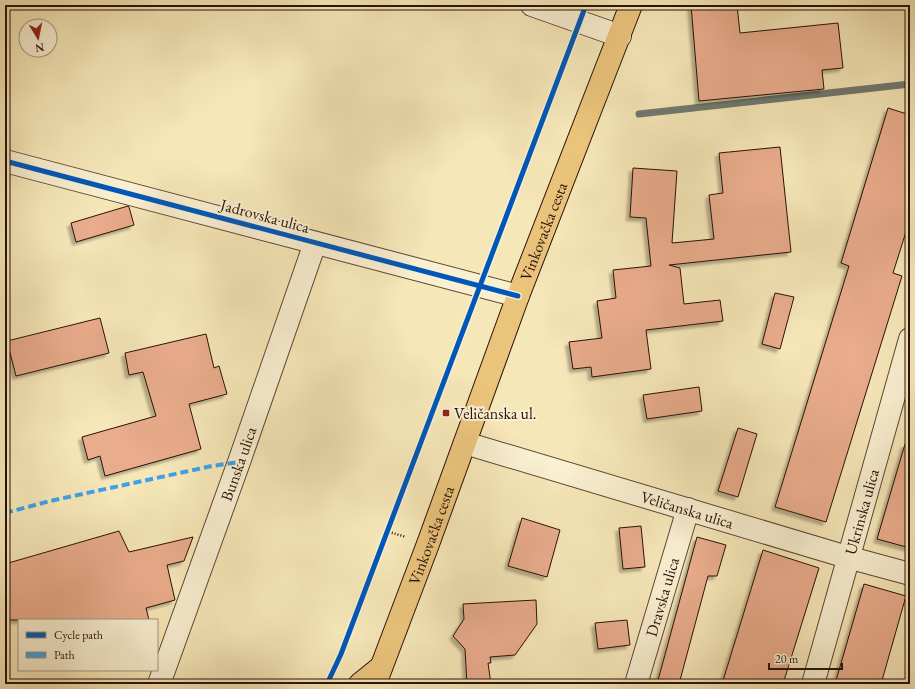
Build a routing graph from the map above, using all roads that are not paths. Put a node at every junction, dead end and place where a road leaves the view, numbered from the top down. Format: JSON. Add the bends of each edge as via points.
{"nodes":[{"id":1,"x":532,"y":5,"type":"edge"},
{"id":2,"x":631,"y":5,"type":"edge"},
{"id":3,"x":620,"y":36,"type":"junction"},
{"id":4,"x":5,"y":161,"type":"edge"},
{"id":5,"x":315,"y":243,"type":"junction"},
{"id":6,"x":518,"y":296,"type":"junction"},
{"id":7,"x":910,"y":338,"type":"edge"},
{"id":8,"x":465,"y":443,"type":"junction"},
{"id":9,"x":688,"y":510,"type":"junction"},
{"id":10,"x":847,"y":557,"type":"junction"},
{"id":11,"x":910,"y":574,"type":"edge"},
{"id":12,"x":378,"y":675,"type":"edge"},
{"id":13,"x":159,"y":684,"type":"edge"},
{"id":14,"x":360,"y":684,"type":"edge"},
{"id":15,"x":636,"y":684,"type":"edge"},
{"id":16,"x":812,"y":684,"type":"edge"}],
"edges":[{"from":1,"to":3,"type":"street"},
{"from":2,"to":3,"type":"main road","name":"Vinkovačka cesta"},
{"from":3,"to":6,"type":"main road","name":"Vinkovačka cesta"},
{"from":4,"to":5,"type":"street","name":"Jadrovska ulica"},
{"from":5,"to":6,"type":"street","name":"Jadrovska ulica"},
{"from":5,"to":13,"type":"street","name":"Bunska ulica"},
{"from":6,"to":8,"type":"main road","name":"Vinkovačka cesta"},
{"from":7,"to":10,"type":"street","name":"Ukrinska ulica"},
{"from":8,"to":9,"type":"street","name":"Veličanska ulica"},
{"from":8,"to":12,"type":"main road","name":"Vinkovačka cesta"},
{"from":9,"to":10,"type":"street","name":"Veličanska ulica"},
{"from":9,"to":15,"type":"street","name":"Dravska ulica"},
{"from":10,"to":11,"type":"street","name":"Veličanska ulica"},
{"from":10,"to":16,"type":"street","name":"Ukrinska ulica"},
{"from":12,"to":14,"type":"main road"}]}
